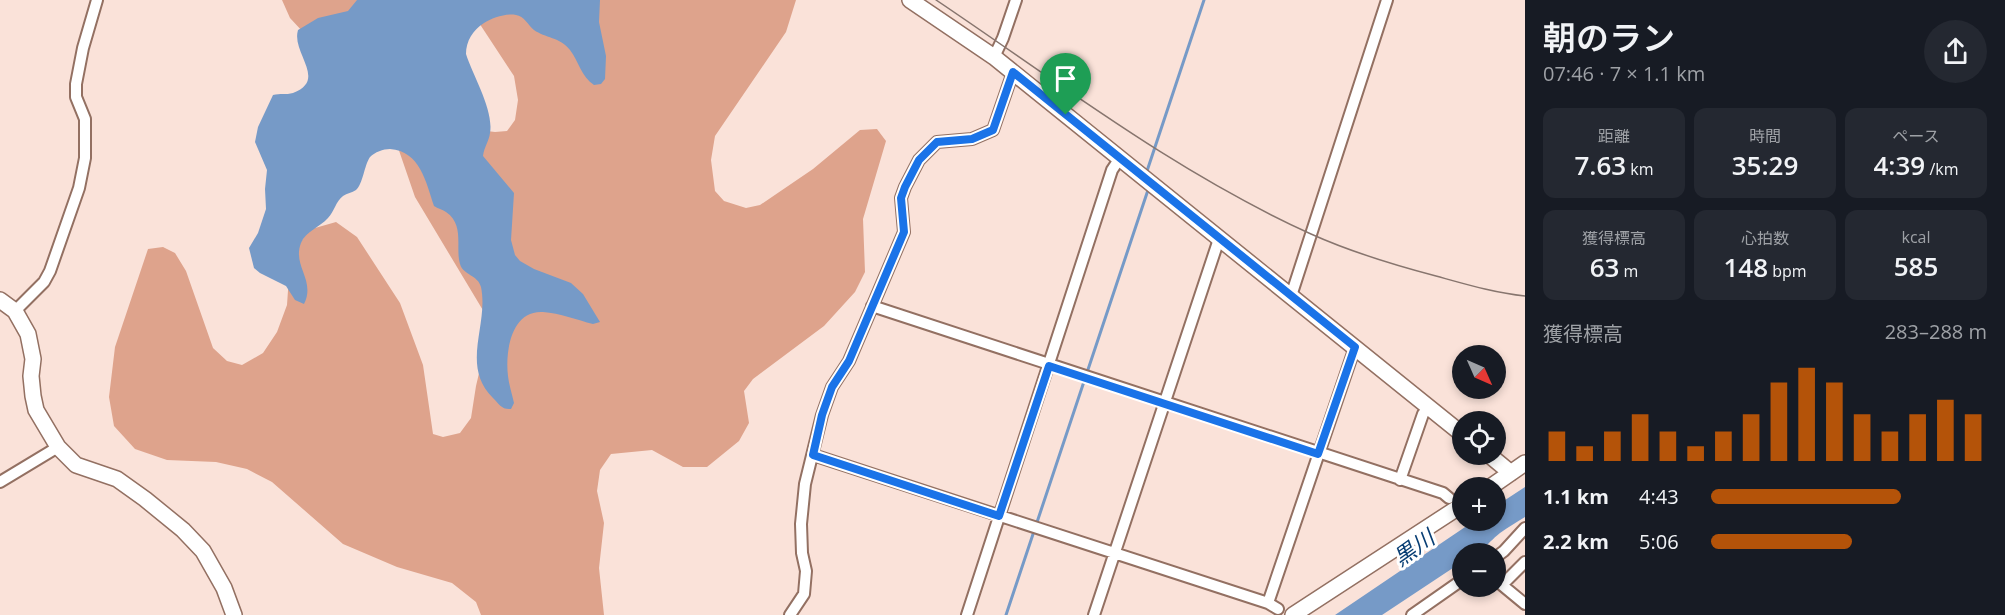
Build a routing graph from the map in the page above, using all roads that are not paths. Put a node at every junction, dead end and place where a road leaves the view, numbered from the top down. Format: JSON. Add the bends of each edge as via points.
{"nodes":[{"id":1,"x":97,"y":0,"type":"edge"},
{"id":2,"x":910,"y":0,"type":"edge"},
{"id":3,"x":1016,"y":0,"type":"edge"},
{"id":4,"x":1387,"y":0,"type":"edge"},
{"id":5,"x":994,"y":57,"type":"junction"},
{"id":6,"x":1013,"y":72,"type":"junction"},
{"id":7,"x":1120,"y":158,"type":"junction"},
{"id":8,"x":1219,"y":238,"type":"junction"},
{"id":9,"x":1291,"y":296,"type":"junction"},
{"id":10,"x":0,"y":300,"type":"edge"},
{"id":11,"x":872,"y":306,"type":"junction"},
{"id":12,"x":15,"y":311,"type":"junction"},
{"id":13,"x":1355,"y":347,"type":"junction"},
{"id":14,"x":1049,"y":366,"type":"junction"},
{"id":15,"x":1163,"y":402,"type":"junction"},
{"id":16,"x":1429,"y":407,"type":"junction"},
{"id":17,"x":1452,"y":426,"type":"edge"},
{"id":18,"x":58,"y":447,"type":"junction"},
{"id":19,"x":1318,"y":454,"type":"junction"},
{"id":20,"x":813,"y":455,"type":"junction"},
{"id":21,"x":1525,"y":463,"type":"edge"},
{"id":22,"x":1501,"y":465,"type":"edge"},
{"id":23,"x":1511,"y":473,"type":"junction"},
{"id":24,"x":1505,"y":477,"type":"edge"},
{"id":25,"x":1400,"y":480,"type":"junction"},
{"id":26,"x":0,"y":482,"type":"edge"},
{"id":27,"x":1452,"y":499,"type":"edge"},
{"id":28,"x":1452,"y":505,"type":"edge"},
{"id":29,"x":999,"y":516,"type":"junction"},
{"id":30,"x":1525,"y":528,"type":"edge"},
{"id":31,"x":1506,"y":549,"type":"edge"},
{"id":32,"x":1114,"y":554,"type":"junction"},
{"id":33,"x":1525,"y":562,"type":"edge"},
{"id":34,"x":1452,"y":587,"type":"edge"},
{"id":35,"x":1268,"y":603,"type":"junction"},
{"id":36,"x":1525,"y":604,"type":"edge"},
{"id":37,"x":1278,"y":609,"type":"dead end"},
{"id":38,"x":229,"y":613,"type":"edge"},
{"id":39,"x":792,"y":615,"type":"edge"},
{"id":40,"x":967,"y":615,"type":"edge"},
{"id":41,"x":1094,"y":615,"type":"edge"},
{"id":42,"x":1293,"y":615,"type":"edge"},
{"id":43,"x":1412,"y":615,"type":"edge"}],
"edges":[{"from":1,"to":12,"type":"street","via":[[76,84],[76,97],[85,119],[85,158],[79,188],[50,271]]},
{"from":2,"to":5,"type":"street"},
{"from":3,"to":5,"type":"street"},
{"from":4,"to":9,"type":"street"},
{"from":5,"to":6,"type":"street"},
{"from":6,"to":7,"type":"street"},
{"from":6,"to":11,"type":"street","via":[[993,130],[972,139],[937,142],[919,160],[901,198],[904,232]]},
{"from":7,"to":8,"type":"street"},
{"from":7,"to":14,"type":"street","via":[[1112,170]]},
{"from":8,"to":9,"type":"street"},
{"from":8,"to":15,"type":"street"},
{"from":9,"to":13,"type":"street"},
{"from":10,"to":12,"type":"street"},
{"from":11,"to":14,"type":"street"},
{"from":11,"to":20,"type":"street","via":[[849,361],[832,387]]},
{"from":12,"to":18,"type":"street","via":[[28,334],[36,410]]},
{"from":13,"to":16,"type":"street"},
{"from":13,"to":19,"type":"street"},
{"from":14,"to":15,"type":"street"},
{"from":14,"to":29,"type":"street"},
{"from":15,"to":19,"type":"street"},
{"from":15,"to":32,"type":"street"},
{"from":16,"to":17,"type":"street"},
{"from":16,"to":25,"type":"street"},
{"from":18,"to":26,"type":"street"},
{"from":18,"to":38,"type":"street","via":[[76,465],[117,479],[183,530],[203,550],[224,588]]},
{"from":19,"to":25,"type":"street"},
{"from":19,"to":35,"type":"street"},
{"from":20,"to":29,"type":"street"},
{"from":20,"to":39,"type":"street","via":[[801,524],[804,594]]},
{"from":21,"to":23,"type":"street"},
{"from":22,"to":23,"type":"street"},
{"from":23,"to":24,"type":"street"},
{"from":25,"to":27,"type":"street"},
{"from":28,"to":42,"type":"street"},
{"from":29,"to":32,"type":"street"},
{"from":29,"to":40,"type":"street"},
{"from":30,"to":31,"type":"street"},
{"from":32,"to":35,"type":"street"},
{"from":32,"to":41,"type":"street"},
{"from":33,"to":36,"type":"street","via":[[1502,585]]},
{"from":34,"to":43,"type":"street"},
{"from":35,"to":37,"type":"street"}]}
